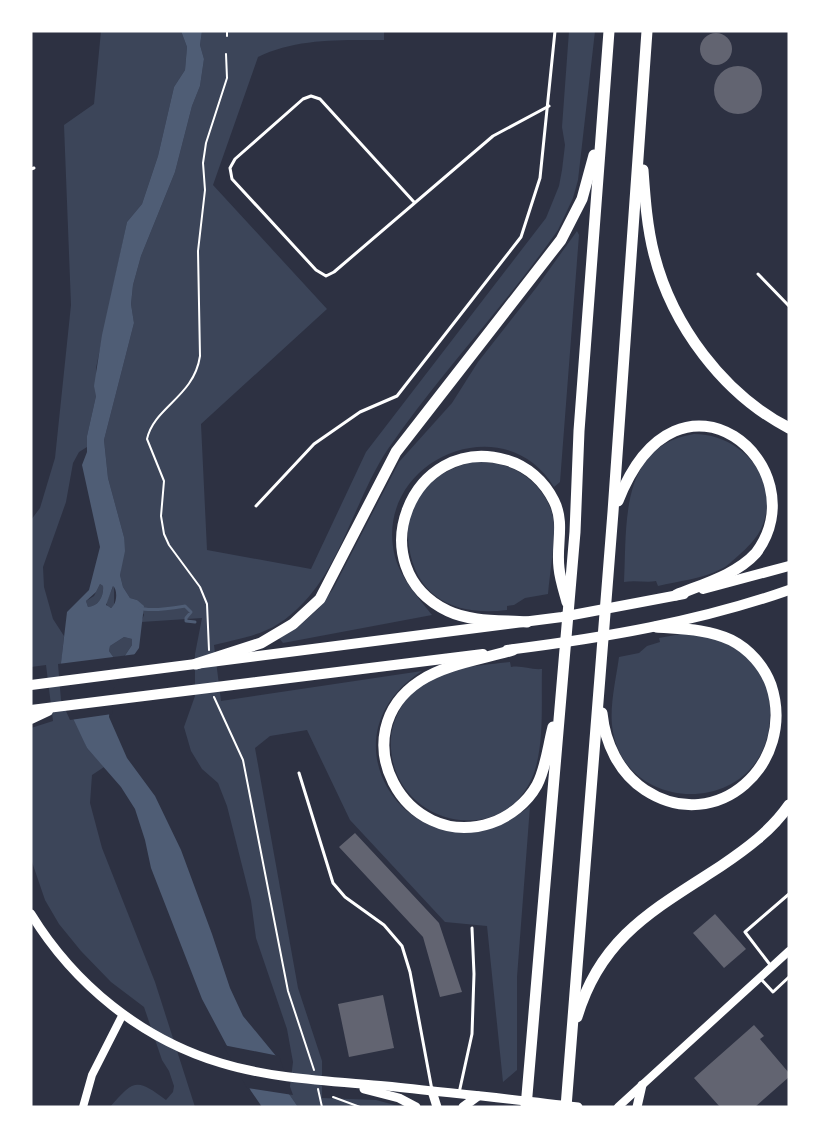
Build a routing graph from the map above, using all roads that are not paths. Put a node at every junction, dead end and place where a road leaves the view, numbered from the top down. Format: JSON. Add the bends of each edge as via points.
{"nodes":[{"id":1,"x":555,"y":31,"type":"edge"},
{"id":2,"x":609,"y":31,"type":"edge"},
{"id":3,"x":647,"y":31,"type":"edge"},
{"id":4,"x":549,"y":106,"type":"junction"},
{"id":5,"x":641,"y":121,"type":"junction"},
{"id":6,"x":602,"y":122,"type":"junction"},
{"id":7,"x":414,"y":202,"type":"junction"},
{"id":8,"x":758,"y":274,"type":"dead end"},
{"id":9,"x":789,"y":306,"type":"edge"},
{"id":10,"x":789,"y":428,"type":"edge"},
{"id":11,"x":256,"y":506,"type":"dead end"},
{"id":12,"x":614,"y":512,"type":"junction"},
{"id":13,"x":789,"y":566,"type":"edge"},
{"id":14,"x":789,"y":590,"type":"edge"},
{"id":15,"x":676,"y":596,"type":"junction"},
{"id":16,"x":569,"y":613,"type":"junction"},
{"id":17,"x":527,"y":622,"type":"junction"},
{"id":18,"x":656,"y":627,"type":"junction"},
{"id":19,"x":513,"y":650,"type":"junction"},
{"id":20,"x":232,"y":657,"type":"junction"},
{"id":21,"x":196,"y":664,"type":"joint"},
{"id":22,"x":31,"y":679,"type":"edge"},
{"id":23,"x":56,"y":682,"type":"junction"},
{"id":24,"x":600,"y":684,"type":"junction"},
{"id":25,"x":31,"y":685,"type":"edge"},
{"id":26,"x":562,"y":692,"type":"junction"},
{"id":27,"x":55,"y":708,"type":"junction"},
{"id":28,"x":31,"y":710,"type":"edge"},
{"id":29,"x":31,"y":719,"type":"edge"},
{"id":30,"x":299,"y":773,"type":"dead end"},
{"id":31,"x":789,"y":805,"type":"edge"},
{"id":32,"x":789,"y":894,"type":"edge"},
{"id":33,"x":33,"y":919,"type":"edge"},
{"id":34,"x":472,"y":928,"type":"dead end"},
{"id":35,"x":789,"y":952,"type":"edge"},
{"id":36,"x":772,"y":967,"type":"junction"},
{"id":37,"x":760,"y":978,"type":"junction"},
{"id":38,"x":789,"y":978,"type":"edge"},
{"id":39,"x":123,"y":1014,"type":"junction"},
{"id":40,"x":570,"y":1040,"type":"junction"},
{"id":41,"x":330,"y":1081,"type":"junction"},
{"id":42,"x":642,"y":1085,"type":"junction"},
{"id":43,"x":432,"y":1091,"type":"junction"},
{"id":44,"x":459,"y":1094,"type":"junction"},
{"id":45,"x":479,"y":1096,"type":"junction"},
{"id":46,"x":83,"y":1107,"type":"edge"},
{"id":47,"x":416,"y":1107,"type":"edge"},
{"id":48,"x":437,"y":1107,"type":"edge"},
{"id":49,"x":463,"y":1107,"type":"edge"},
{"id":50,"x":526,"y":1107,"type":"edge"},
{"id":51,"x":566,"y":1107,"type":"edge"},
{"id":52,"x":578,"y":1107,"type":"edge"},
{"id":53,"x":618,"y":1107,"type":"edge"},
{"id":54,"x":637,"y":1107,"type":"edge"}],
"edges":[{"from":1,"to":4,"type":"lane"},
{"from":2,"to":6,"type":"highway"},
{"from":3,"to":5,"type":"highway"},
{"from":4,"to":7,"type":"lane","via":[[493,136]]},
{"from":4,"to":11,"type":"lane","via":[[540,178],[521,237],[397,396],[360,412],[314,444]]},
{"from":5,"to":10,"type":"highway","via":[[650,233],[671,299],[694,342],[709,361],[750,402]]},
{"from":5,"to":12,"type":"highway"},
{"from":6,"to":16,"type":"highway"},
{"from":6,"to":20,"type":"highway","via":[[582,199],[561,240],[396,452],[320,599],[279,633]]},
{"from":7,"to":7,"type":"lane","via":[[326,276],[316,270],[232,179],[230,168],[235,159],[303,99],[311,96],[320,99]]},
{"from":8,"to":9,"type":"lane"},
{"from":12,"to":15,"type":"highway","via":[[632,472],[654,444],[668,434],[684,428],[713,426],[730,431],[760,452],[770,468],[778,495],[770,533],[757,552],[733,571]]},
{"from":12,"to":24,"type":"highway"},
{"from":13,"to":15,"type":"highway"},
{"from":14,"to":18,"type":"highway"},
{"from":15,"to":17,"type":"highway"},
{"from":16,"to":17,"type":"highway","via":[[559,568],[560,517],[554,501],[536,476],[513,462],[483,457],[455,462],[435,472],[411,498],[402,524],[403,554],[409,573],[428,598],[454,613]]},
{"from":16,"to":26,"type":"highway"},
{"from":17,"to":20,"type":"highway"},
{"from":18,"to":19,"type":"highway"},
{"from":18,"to":24,"type":"highway","via":[[696,630],[722,637],[752,656],[765,673],[775,697],[777,724],[770,751],[752,778],[731,794],[699,804],[680,803],[647,791],[632,780],[610,746],[603,722]]},
{"from":19,"to":26,"type":"highway","via":[[434,673],[412,687],[399,702],[387,725],[383,752],[390,778],[410,806],[432,821],[462,828],[488,824],[512,812],[532,792],[540,777]]},
{"from":19,"to":27,"type":"highway"},
{"from":20,"to":21,"type":"highway"},
{"from":21,"to":23,"type":"highway"},
{"from":22,"to":23,"type":"highway"},
{"from":23,"to":25,"type":"highway"},
{"from":24,"to":40,"type":"highway"},
{"from":26,"to":50,"type":"highway"},
{"from":27,"to":28,"type":"highway"},
{"from":27,"to":29,"type":"highway"},
{"from":30,"to":43,"type":"lane","via":[[332,883],[345,897],[384,925],[402,946],[410,972]]},
{"from":31,"to":40,"type":"highway","via":[[765,833],[743,851],[654,910],[624,934],[594,975]]},
{"from":32,"to":36,"type":"lane","via":[[745,932]]},
{"from":33,"to":39,"type":"main road","via":[[78,975]]},
{"from":34,"to":44,"type":"lane","via":[[472,1034]]},
{"from":35,"to":36,"type":"street"},
{"from":36,"to":37,"type":"street"},
{"from":37,"to":38,"type":"lane","via":[[773,992]]},
{"from":37,"to":42,"type":"street"},
{"from":39,"to":41,"type":"main road","via":[[152,1034],[222,1064]]},
{"from":39,"to":46,"type":"street","via":[[92,1075]]},
{"from":40,"to":51,"type":"highway"},
{"from":41,"to":43,"type":"main road"},
{"from":41,"to":47,"type":"main road","via":[[391,1095]]},
{"from":42,"to":53,"type":"street"},
{"from":42,"to":54,"type":"main road"},
{"from":43,"to":44,"type":"main road"},
{"from":43,"to":48,"type":"main road"},
{"from":44,"to":45,"type":"main road"},
{"from":45,"to":49,"type":"main road"},
{"from":45,"to":52,"type":"main road"}]}
